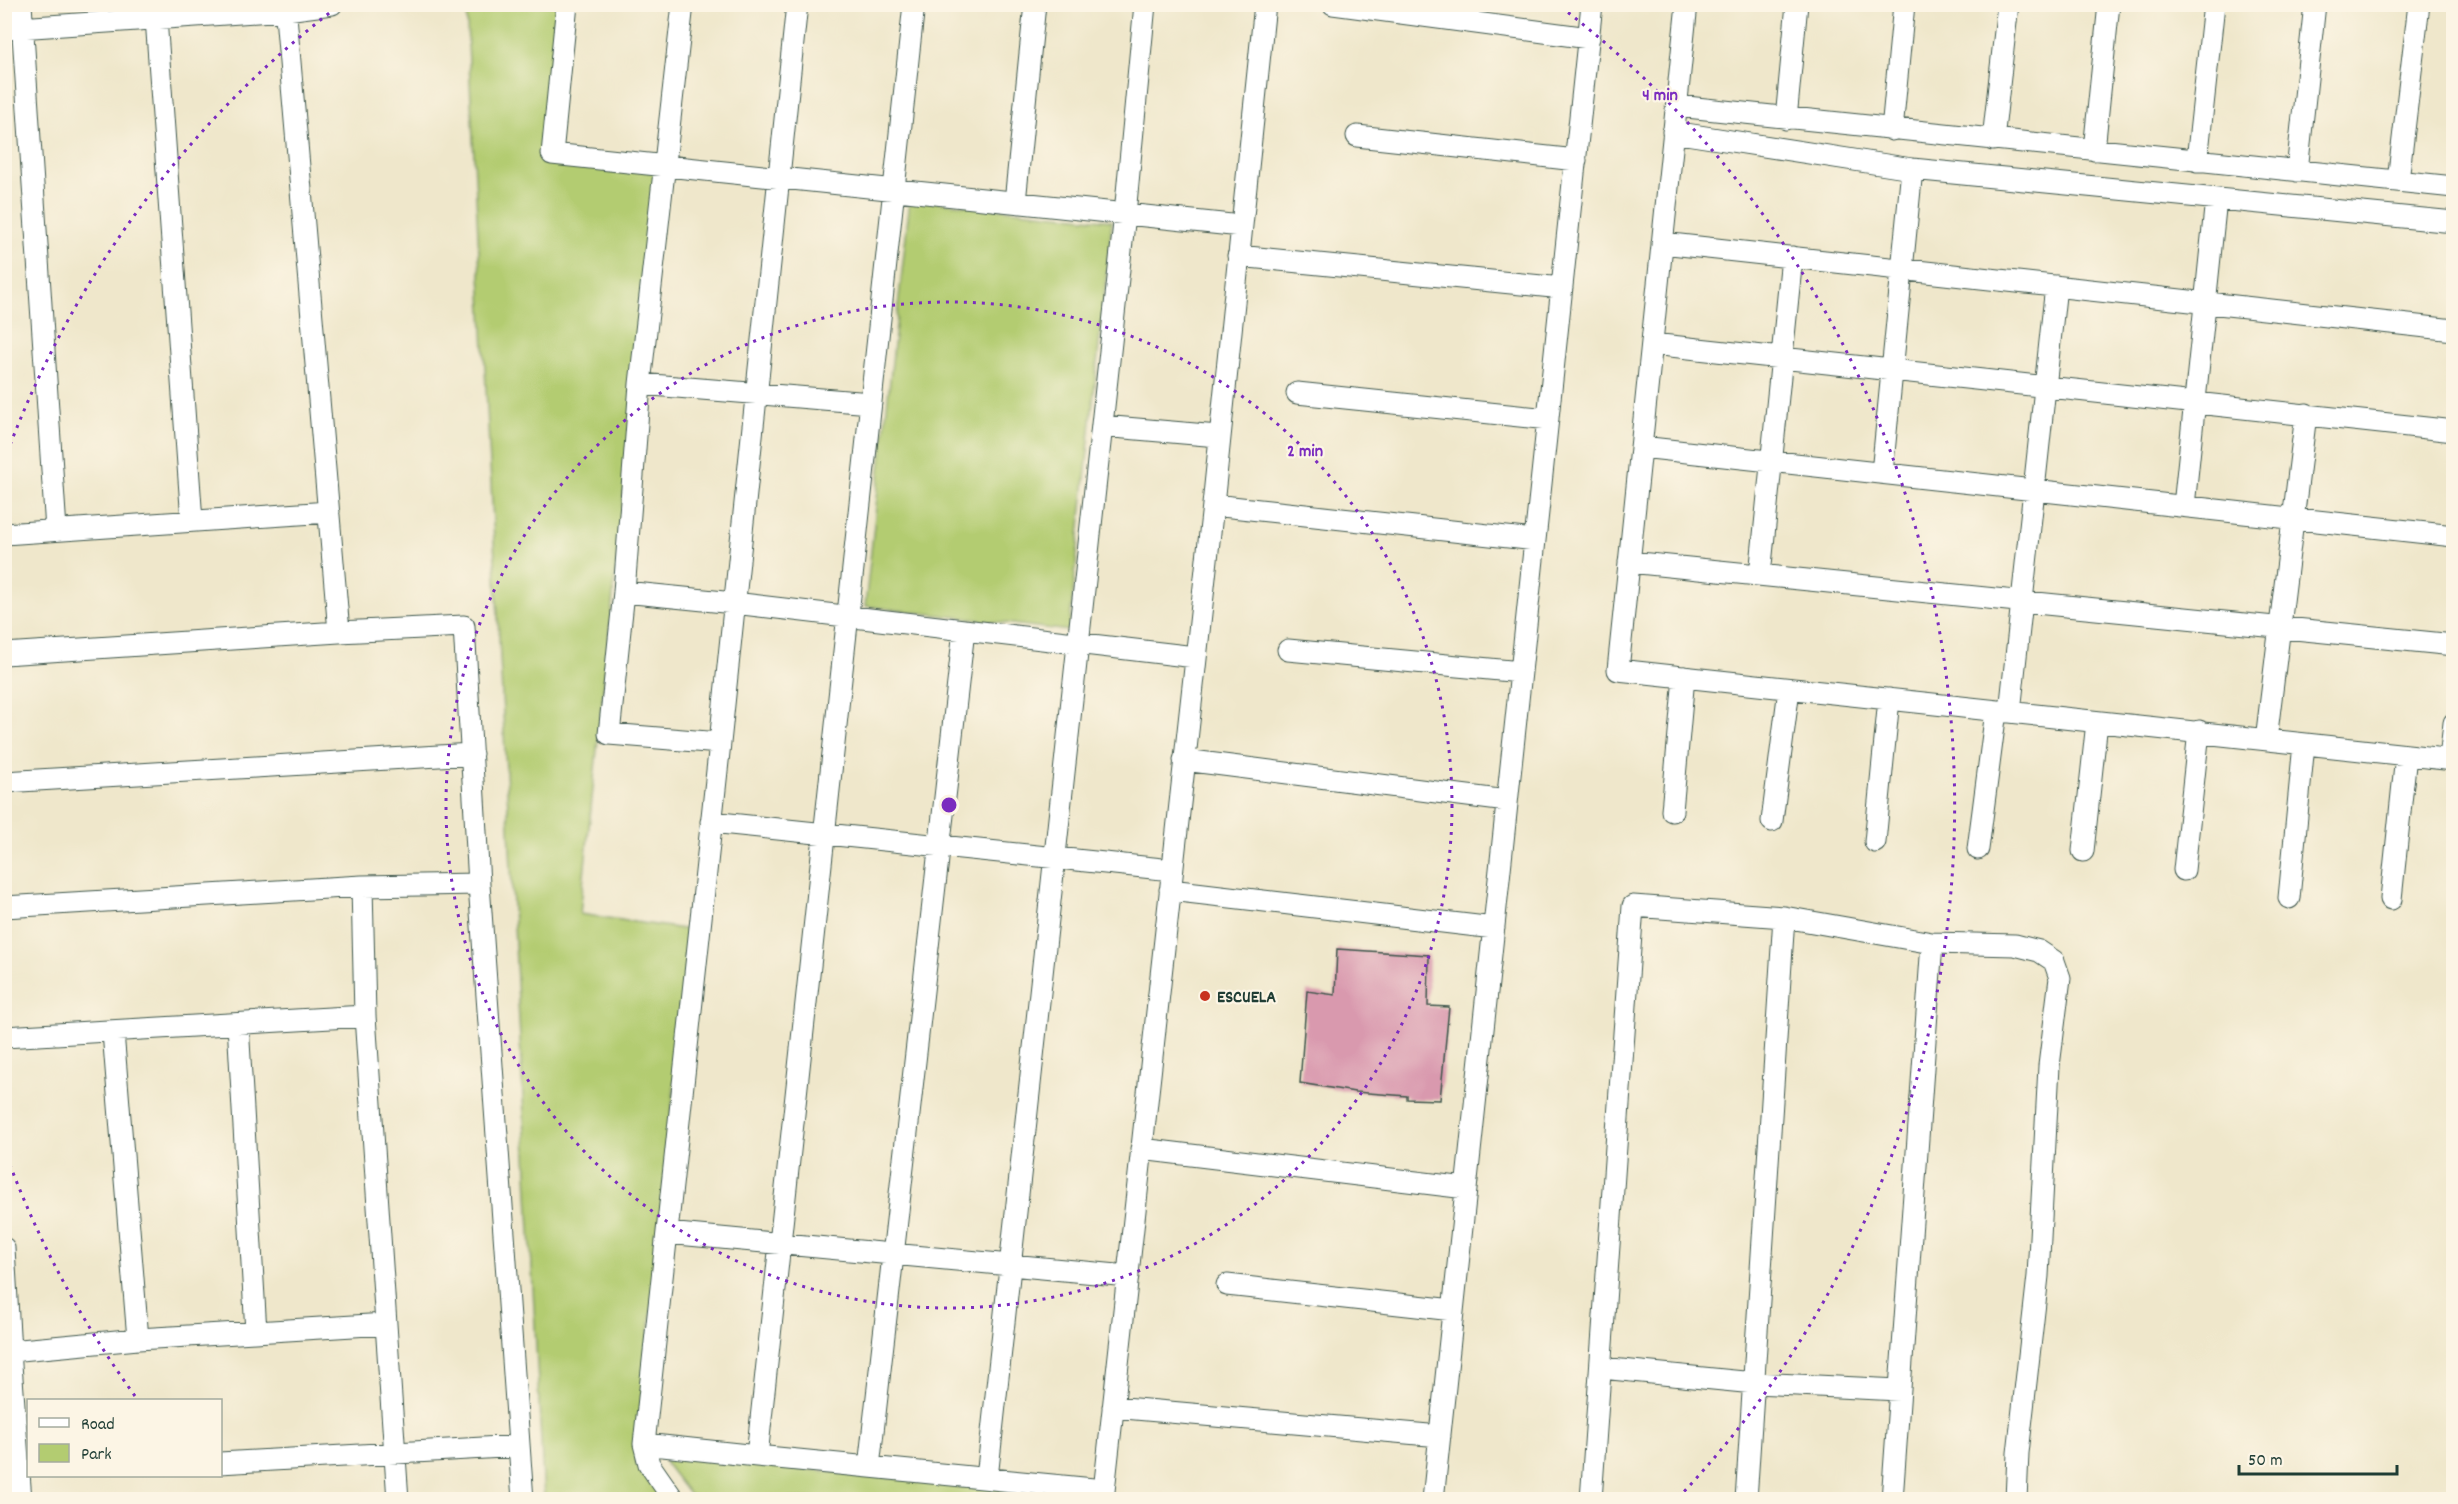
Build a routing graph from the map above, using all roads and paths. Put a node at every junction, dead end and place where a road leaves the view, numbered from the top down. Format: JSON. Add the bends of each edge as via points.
{"nodes":[{"id":1,"x":21,"y":4,"type":"edge"},
{"id":2,"x":332,"y":4,"type":"edge"},
{"id":3,"x":567,"y":4,"type":"edge"},
{"id":4,"x":683,"y":4,"type":"edge"},
{"id":5,"x":797,"y":4,"type":"edge"},
{"id":6,"x":914,"y":4,"type":"edge"},
{"id":7,"x":1035,"y":4,"type":"edge"},
{"id":8,"x":1145,"y":4,"type":"edge"},
{"id":9,"x":1265,"y":4,"type":"edge"},
{"id":10,"x":1334,"y":4,"type":"edge"},
{"id":11,"x":1592,"y":4,"type":"edge"},
{"id":12,"x":1687,"y":4,"type":"edge"},
{"id":13,"x":1797,"y":4,"type":"edge"},
{"id":14,"x":1904,"y":4,"type":"edge"},
{"id":15,"x":2008,"y":4,"type":"edge"},
{"id":16,"x":2109,"y":4,"type":"edge"},
{"id":17,"x":2214,"y":4,"type":"edge"},
{"id":18,"x":2315,"y":4,"type":"edge"},
{"id":19,"x":2419,"y":4,"type":"edge"},
{"id":20,"x":1356,"y":6,"type":"edge"},
{"id":21,"x":286,"y":7,"type":"edge"},
{"id":22,"x":156,"y":12,"type":"edge"},
{"id":23,"x":1453,"y":12,"type":"edge"},
{"id":24,"x":14,"y":28,"type":"edge"},
{"id":25,"x":1589,"y":38,"type":"junction"},
{"id":26,"x":1677,"y":106,"type":"junction"},
{"id":27,"x":1786,"y":119,"type":"junction"},
{"id":28,"x":1892,"y":130,"type":"junction"},
{"id":29,"x":1673,"y":132,"type":"junction"},
{"id":30,"x":1357,"y":136,"type":"dead end"},
{"id":31,"x":1993,"y":140,"type":"junction"},
{"id":32,"x":2094,"y":150,"type":"junction"},
{"id":33,"x":1576,"y":160,"type":"junction"},
{"id":34,"x":2197,"y":161,"type":"junction"},
{"id":35,"x":665,"y":166,"type":"junction"},
{"id":36,"x":1912,"y":169,"type":"junction"},
{"id":37,"x":2297,"y":171,"type":"junction"},
{"id":38,"x":778,"y":177,"type":"junction"},
{"id":39,"x":2398,"y":181,"type":"junction"},
{"id":40,"x":2454,"y":187,"type":"edge"},
{"id":41,"x":894,"y":190,"type":"junction"},
{"id":42,"x":2216,"y":199,"type":"junction"},
{"id":43,"x":1015,"y":202,"type":"junction"},
{"id":44,"x":1125,"y":214,"type":"junction"},
{"id":45,"x":2454,"y":222,"type":"edge"},
{"id":46,"x":1241,"y":226,"type":"junction"},
{"id":47,"x":1662,"y":243,"type":"junction"},
{"id":48,"x":1238,"y":256,"type":"junction"},
{"id":49,"x":1792,"y":257,"type":"junction"},
{"id":50,"x":1903,"y":269,"type":"junction"},
{"id":51,"x":2056,"y":286,"type":"junction"},
{"id":52,"x":1562,"y":288,"type":"junction"},
{"id":53,"x":2205,"y":302,"type":"junction"},
{"id":54,"x":2454,"y":330,"type":"edge"},
{"id":55,"x":1652,"y":344,"type":"junction"},
{"id":56,"x":1781,"y":358,"type":"junction"},
{"id":57,"x":1894,"y":369,"type":"junction"},
{"id":58,"x":640,"y":384,"type":"junction"},
{"id":59,"x":2045,"y":386,"type":"junction"},
{"id":60,"x":1297,"y":393,"type":"dead end"},
{"id":61,"x":756,"y":394,"type":"junction"},
{"id":62,"x":2195,"y":402,"type":"junction"},
{"id":63,"x":871,"y":403,"type":"junction"},
{"id":64,"x":2306,"y":414,"type":"junction"},
{"id":65,"x":1548,"y":419,"type":"junction"},
{"id":66,"x":1102,"y":426,"type":"junction"},
{"id":67,"x":2454,"y":431,"type":"edge"},
{"id":68,"x":1218,"y":436,"type":"junction"},
{"id":69,"x":1641,"y":447,"type":"junction"},
{"id":70,"x":1772,"y":461,"type":"junction"},
{"id":71,"x":1882,"y":473,"type":"junction"},
{"id":72,"x":2034,"y":489,"type":"junction"},
{"id":73,"x":1213,"y":505,"type":"junction"},
{"id":74,"x":2184,"y":506,"type":"junction"},
{"id":75,"x":329,"y":512,"type":"junction"},
{"id":76,"x":2293,"y":518,"type":"junction"},
{"id":77,"x":192,"y":521,"type":"junction"},
{"id":78,"x":56,"y":530,"type":"junction"},
{"id":79,"x":4,"y":534,"type":"edge"},
{"id":80,"x":2454,"y":536,"type":"edge"},
{"id":81,"x":1535,"y":540,"type":"junction"},
{"id":82,"x":1629,"y":562,"type":"junction"},
{"id":83,"x":1760,"y":575,"type":"junction"},
{"id":84,"x":624,"y":592,"type":"junction"},
{"id":85,"x":2022,"y":602,"type":"junction"},
{"id":86,"x":734,"y":603,"type":"junction"},
{"id":87,"x":848,"y":616,"type":"junction"},
{"id":88,"x":2279,"y":627,"type":"junction"},
{"id":89,"x":964,"y":630,"type":"junction"},
{"id":90,"x":339,"y":632,"type":"junction"},
{"id":91,"x":1078,"y":644,"type":"junction"},
{"id":92,"x":2454,"y":645,"type":"edge"},
{"id":93,"x":1287,"y":650,"type":"dead end"},
{"id":94,"x":4,"y":654,"type":"edge"},
{"id":95,"x":1195,"y":657,"type":"junction"},
{"id":96,"x":1521,"y":672,"type":"junction"},
{"id":97,"x":1684,"y":677,"type":"junction"},
{"id":98,"x":1789,"y":689,"type":"junction"},
{"id":99,"x":1889,"y":699,"type":"junction"},
{"id":100,"x":2003,"y":711,"type":"junction"},
{"id":101,"x":2097,"y":722,"type":"junction"},
{"id":102,"x":2454,"y":723,"type":"edge"},
{"id":103,"x":2199,"y":731,"type":"junction"},
{"id":104,"x":2266,"y":740,"type":"junction"},
{"id":105,"x":720,"y":743,"type":"junction"},
{"id":106,"x":2304,"y":744,"type":"junction"},
{"id":107,"x":472,"y":754,"type":"junction"},
{"id":108,"x":2406,"y":755,"type":"junction"},
{"id":109,"x":1184,"y":760,"type":"junction"},
{"id":110,"x":2452,"y":760,"type":"edge"},
{"id":111,"x":4,"y":782,"type":"edge"},
{"id":112,"x":1507,"y":801,"type":"junction"},
{"id":113,"x":1672,"y":811,"type":"dead end"},
{"id":114,"x":1772,"y":821,"type":"dead end"},
{"id":115,"x":711,"y":822,"type":"junction"},
{"id":116,"x":825,"y":834,"type":"junction"},
{"id":117,"x":1875,"y":842,"type":"dead end"},
{"id":118,"x":940,"y":846,"type":"junction"},
{"id":119,"x":1978,"y":849,"type":"dead end"},
{"id":120,"x":2084,"y":851,"type":"dead end"},
{"id":121,"x":1055,"y":858,"type":"junction"},
{"id":122,"x":2184,"y":870,"type":"dead end"},
{"id":123,"x":1171,"y":880,"type":"junction"},
{"id":124,"x":479,"y":884,"type":"junction"},
{"id":125,"x":362,"y":886,"type":"junction"},
{"id":126,"x":2289,"y":898,"type":"dead end"},
{"id":127,"x":2391,"y":899,"type":"dead end"},
{"id":128,"x":4,"y":907,"type":"edge"},
{"id":129,"x":1784,"y":918,"type":"junction"},
{"id":130,"x":1494,"y":928,"type":"junction"},
{"id":131,"x":1932,"y":943,"type":"junction"},
{"id":132,"x":365,"y":1016,"type":"junction"},
{"id":133,"x":238,"y":1024,"type":"junction"},
{"id":134,"x":113,"y":1032,"type":"junction"},
{"id":135,"x":4,"y":1037,"type":"edge"},
{"id":136,"x":1141,"y":1149,"type":"junction"},
{"id":137,"x":1467,"y":1188,"type":"junction"},
{"id":138,"x":667,"y":1233,"type":"junction"},
{"id":139,"x":780,"y":1244,"type":"junction"},
{"id":140,"x":4,"y":1248,"type":"edge"},
{"id":141,"x":893,"y":1255,"type":"junction"},
{"id":142,"x":1010,"y":1266,"type":"junction"},
{"id":143,"x":1128,"y":1276,"type":"junction"},
{"id":144,"x":1227,"y":1285,"type":"dead end"},
{"id":145,"x":1453,"y":1310,"type":"junction"},
{"id":146,"x":386,"y":1324,"type":"junction"},
{"id":147,"x":256,"y":1332,"type":"junction"},
{"id":148,"x":138,"y":1339,"type":"junction"},
{"id":149,"x":10,"y":1352,"type":"junction"},
{"id":150,"x":1600,"y":1368,"type":"junction"},
{"id":151,"x":1754,"y":1383,"type":"junction"},
{"id":152,"x":1899,"y":1390,"type":"junction"},
{"id":153,"x":1113,"y":1407,"type":"junction"},
{"id":154,"x":1440,"y":1436,"type":"junction"},
{"id":155,"x":644,"y":1444,"type":"junction"},
{"id":156,"x":519,"y":1446,"type":"junction"},
{"id":157,"x":395,"y":1453,"type":"junction"},
{"id":158,"x":757,"y":1456,"type":"junction"},
{"id":159,"x":222,"y":1463,"type":"edge"},
{"id":160,"x":869,"y":1467,"type":"junction"},
{"id":161,"x":18,"y":1476,"type":"edge"},
{"id":162,"x":987,"y":1478,"type":"junction"},
{"id":163,"x":1103,"y":1495,"type":"edge"},
{"id":164,"x":21,"y":1500,"type":"edge"},
{"id":165,"x":398,"y":1500,"type":"edge"},
{"id":166,"x":523,"y":1500,"type":"edge"},
{"id":167,"x":674,"y":1500,"type":"edge"},
{"id":168,"x":1433,"y":1500,"type":"edge"},
{"id":169,"x":1591,"y":1500,"type":"edge"},
{"id":170,"x":1746,"y":1500,"type":"edge"},
{"id":171,"x":1892,"y":1500,"type":"edge"},
{"id":172,"x":2016,"y":1500,"type":"edge"}],
"edges":[{"from":1,"to":24,"type":"street"},
{"from":2,"to":21,"type":"street"},
{"from":3,"to":35,"type":"street","via":[[552,154]]},
{"from":4,"to":35,"type":"street"},
{"from":5,"to":38,"type":"street"},
{"from":6,"to":41,"type":"street"},
{"from":7,"to":43,"type":"street"},
{"from":8,"to":44,"type":"street"},
{"from":9,"to":46,"type":"street"},
{"from":10,"to":20,"type":"street"},
{"from":11,"to":25,"type":"street"},
{"from":12,"to":26,"type":"street"},
{"from":13,"to":27,"type":"street"},
{"from":14,"to":28,"type":"street"},
{"from":15,"to":31,"type":"street"},
{"from":16,"to":32,"type":"street"},
{"from":17,"to":34,"type":"street"},
{"from":18,"to":37,"type":"street"},
{"from":19,"to":39,"type":"street"},
{"from":20,"to":23,"type":"street"},
{"from":21,"to":22,"type":"street"},
{"from":21,"to":75,"type":"street"},
{"from":22,"to":24,"type":"street"},
{"from":22,"to":77,"type":"street"},
{"from":23,"to":25,"type":"street"},
{"from":24,"to":78,"type":"street"},
{"from":25,"to":33,"type":"street"},
{"from":26,"to":27,"type":"street"},
{"from":26,"to":29,"type":"street"},
{"from":27,"to":28,"type":"street"},
{"from":28,"to":31,"type":"street"},
{"from":29,"to":36,"type":"street"},
{"from":29,"to":47,"type":"street"},
{"from":30,"to":33,"type":"street"},
{"from":31,"to":32,"type":"street"},
{"from":32,"to":34,"type":"street"},
{"from":33,"to":52,"type":"street"},
{"from":34,"to":37,"type":"street"},
{"from":35,"to":38,"type":"street"},
{"from":35,"to":58,"type":"street"},
{"from":36,"to":42,"type":"street"},
{"from":36,"to":50,"type":"street"},
{"from":37,"to":39,"type":"street"},
{"from":38,"to":41,"type":"street"},
{"from":38,"to":61,"type":"street"},
{"from":39,"to":40,"type":"street"},
{"from":41,"to":43,"type":"street"},
{"from":41,"to":63,"type":"street"},
{"from":42,"to":45,"type":"street"},
{"from":42,"to":53,"type":"street"},
{"from":43,"to":44,"type":"street"},
{"from":44,"to":46,"type":"street"},
{"from":44,"to":66,"type":"street"},
{"from":46,"to":48,"type":"street"},
{"from":47,"to":49,"type":"street"},
{"from":47,"to":55,"type":"street"},
{"from":48,"to":52,"type":"street"},
{"from":48,"to":68,"type":"street"},
{"from":49,"to":50,"type":"street"},
{"from":49,"to":56,"type":"street"},
{"from":50,"to":51,"type":"street"},
{"from":50,"to":57,"type":"street"},
{"from":51,"to":53,"type":"street"},
{"from":51,"to":59,"type":"street"},
{"from":52,"to":65,"type":"street"},
{"from":53,"to":54,"type":"street"},
{"from":53,"to":62,"type":"street"},
{"from":55,"to":56,"type":"street"},
{"from":55,"to":69,"type":"street"},
{"from":56,"to":57,"type":"street"},
{"from":56,"to":70,"type":"street"},
{"from":57,"to":59,"type":"street"},
{"from":57,"to":71,"type":"street"},
{"from":58,"to":61,"type":"street"},
{"from":58,"to":84,"type":"street"},
{"from":59,"to":62,"type":"street"},
{"from":59,"to":72,"type":"street"},
{"from":60,"to":65,"type":"street"},
{"from":61,"to":63,"type":"street"},
{"from":61,"to":86,"type":"street"},
{"from":62,"to":64,"type":"street"},
{"from":62,"to":74,"type":"street"},
{"from":63,"to":87,"type":"street"},
{"from":64,"to":67,"type":"street"},
{"from":64,"to":76,"type":"street"},
{"from":65,"to":81,"type":"street"},
{"from":66,"to":68,"type":"street"},
{"from":66,"to":91,"type":"street"},
{"from":68,"to":73,"type":"street"},
{"from":69,"to":70,"type":"street"},
{"from":69,"to":82,"type":"street"},
{"from":70,"to":71,"type":"street"},
{"from":70,"to":83,"type":"street"},
{"from":71,"to":72,"type":"street"},
{"from":72,"to":74,"type":"street"},
{"from":72,"to":85,"type":"street"},
{"from":73,"to":81,"type":"street"},
{"from":73,"to":95,"type":"street"},
{"from":74,"to":76,"type":"street"},
{"from":75,"to":77,"type":"street"},
{"from":75,"to":90,"type":"street"},
{"from":76,"to":80,"type":"street"},
{"from":76,"to":88,"type":"street"},
{"from":77,"to":78,"type":"street"},
{"from":78,"to":79,"type":"street"},
{"from":81,"to":96,"type":"street"},
{"from":82,"to":83,"type":"street"},
{"from":82,"to":97,"type":"street","via":[[1618,670]]},
{"from":83,"to":85,"type":"street"},
{"from":84,"to":86,"type":"street"},
{"from":84,"to":105,"type":"street","via":[[609,734]]},
{"from":85,"to":88,"type":"street"},
{"from":85,"to":100,"type":"street"},
{"from":86,"to":87,"type":"street"},
{"from":86,"to":105,"type":"street"},
{"from":87,"to":89,"type":"street"},
{"from":87,"to":116,"type":"street"},
{"from":88,"to":92,"type":"street"},
{"from":88,"to":104,"type":"street"},
{"from":89,"to":91,"type":"street"},
{"from":89,"to":118,"type":"street"},
{"from":90,"to":94,"type":"street"},
{"from":90,"to":107,"type":"street","via":[[464,626]]},
{"from":91,"to":95,"type":"street"},
{"from":91,"to":121,"type":"street"},
{"from":93,"to":96,"type":"street"},
{"from":95,"to":109,"type":"street"},
{"from":96,"to":112,"type":"street"},
{"from":97,"to":98,"type":"street"},
{"from":97,"to":113,"type":"street"},
{"from":98,"to":99,"type":"street"},
{"from":98,"to":114,"type":"street"},
{"from":99,"to":100,"type":"street"},
{"from":99,"to":117,"type":"street"},
{"from":100,"to":101,"type":"street"},
{"from":100,"to":119,"type":"street"},
{"from":101,"to":103,"type":"street"},
{"from":101,"to":120,"type":"street"},
{"from":102,"to":110,"type":"street"},
{"from":103,"to":104,"type":"street"},
{"from":103,"to":122,"type":"street"},
{"from":104,"to":106,"type":"street"},
{"from":105,"to":115,"type":"street"},
{"from":106,"to":108,"type":"street"},
{"from":106,"to":126,"type":"street"},
{"from":107,"to":111,"type":"street"},
{"from":107,"to":124,"type":"street"},
{"from":108,"to":110,"type":"street"},
{"from":108,"to":127,"type":"street"},
{"from":109,"to":112,"type":"street"},
{"from":109,"to":123,"type":"street"},
{"from":112,"to":130,"type":"street"},
{"from":115,"to":116,"type":"street"},
{"from":115,"to":138,"type":"street"},
{"from":116,"to":118,"type":"street"},
{"from":116,"to":139,"type":"street"},
{"from":118,"to":121,"type":"street"},
{"from":118,"to":141,"type":"street"},
{"from":121,"to":123,"type":"street"},
{"from":121,"to":142,"type":"street"},
{"from":123,"to":130,"type":"street"},
{"from":123,"to":136,"type":"street"},
{"from":124,"to":125,"type":"street"},
{"from":124,"to":156,"type":"street"},
{"from":125,"to":128,"type":"street"},
{"from":125,"to":132,"type":"street"},
{"from":129,"to":131,"type":"street"},
{"from":129,"to":150,"type":"street","via":[[1634,906]]},
{"from":129,"to":151,"type":"street"},
{"from":130,"to":137,"type":"street"},
{"from":131,"to":152,"type":"street"},
{"from":131,"to":172,"type":"street","via":[[2014,945],[2038,951],[2054,961],[2060,978],[2049,1066],[2038,1276]]},
{"from":132,"to":133,"type":"street"},
{"from":132,"to":146,"type":"street"},
{"from":133,"to":134,"type":"street"},
{"from":133,"to":147,"type":"street"},
{"from":134,"to":135,"type":"street"},
{"from":134,"to":148,"type":"street"},
{"from":136,"to":137,"type":"street"},
{"from":136,"to":143,"type":"street"},
{"from":137,"to":145,"type":"street"},
{"from":138,"to":139,"type":"street"},
{"from":138,"to":155,"type":"street"},
{"from":139,"to":141,"type":"street"},
{"from":139,"to":158,"type":"street"},
{"from":140,"to":149,"type":"street"},
{"from":141,"to":142,"type":"street"},
{"from":141,"to":160,"type":"street"},
{"from":142,"to":143,"type":"street"},
{"from":142,"to":162,"type":"street"},
{"from":143,"to":153,"type":"street"},
{"from":144,"to":145,"type":"street"},
{"from":145,"to":154,"type":"street"},
{"from":146,"to":147,"type":"street"},
{"from":146,"to":157,"type":"street"},
{"from":147,"to":148,"type":"street"},
{"from":148,"to":149,"type":"street"},
{"from":149,"to":161,"type":"street"},
{"from":150,"to":151,"type":"street"},
{"from":150,"to":169,"type":"street"},
{"from":151,"to":152,"type":"street"},
{"from":151,"to":170,"type":"street"},
{"from":152,"to":171,"type":"street"},
{"from":153,"to":154,"type":"street"},
{"from":153,"to":163,"type":"street"},
{"from":154,"to":168,"type":"street"},
{"from":155,"to":158,"type":"street"},
{"from":155,"to":167,"type":"street","via":[[649,1464]]},
{"from":156,"to":157,"type":"street"},
{"from":156,"to":166,"type":"street"},
{"from":157,"to":159,"type":"street"},
{"from":157,"to":165,"type":"street"},
{"from":158,"to":160,"type":"street"},
{"from":160,"to":162,"type":"street"},
{"from":161,"to":164,"type":"street"},
{"from":162,"to":163,"type":"street"}]}
